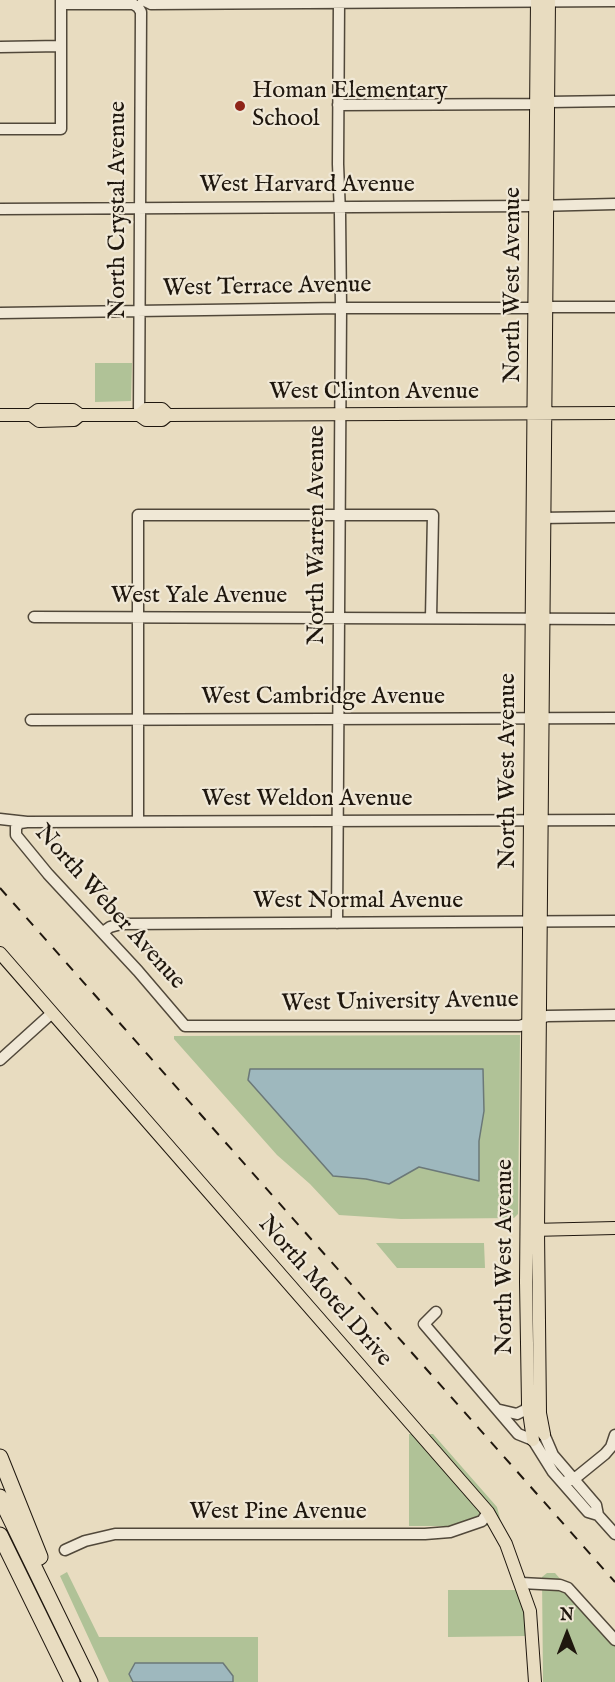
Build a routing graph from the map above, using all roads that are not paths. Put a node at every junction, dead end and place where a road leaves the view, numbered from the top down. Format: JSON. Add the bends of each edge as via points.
{"nodes":[{"id":1,"x":286,"y":1,"type":"edge"},
{"id":2,"x":543,"y":1,"type":"edge"},
{"id":3,"x":615,"y":1,"type":"edge"},
{"id":4,"x":62,"y":2,"type":"edge"},
{"id":5,"x":339,"y":2,"type":"junction"},
{"id":6,"x":142,"y":3,"type":"edge"},
{"id":7,"x":61,"y":46,"type":"junction"},
{"id":8,"x":0,"y":47,"type":"edge"},
{"id":9,"x":615,"y":101,"type":"edge"},
{"id":10,"x":542,"y":103,"type":"junction"},
{"id":11,"x":338,"y":105,"type":"junction"},
{"id":12,"x":0,"y":129,"type":"edge"},
{"id":13,"x":615,"y":204,"type":"edge"},
{"id":14,"x":541,"y":206,"type":"junction"},
{"id":15,"x":340,"y":207,"type":"junction"},
{"id":16,"x":140,"y":208,"type":"junction"},
{"id":17,"x":0,"y":209,"type":"edge"},
{"id":18,"x":615,"y":307,"type":"edge"},
{"id":19,"x":341,"y":308,"type":"junction"},
{"id":20,"x":541,"y":308,"type":"junction"},
{"id":21,"x":140,"y":310,"type":"junction"},
{"id":22,"x":0,"y":313,"type":"edge"},
{"id":23,"x":615,"y":412,"type":"edge"},
{"id":24,"x":139,"y":414,"type":"junction"},
{"id":25,"x":339,"y":414,"type":"junction"},
{"id":26,"x":540,"y":414,"type":"junction"},
{"id":27,"x":0,"y":415,"type":"edge"},
{"id":28,"x":339,"y":515,"type":"junction"},
{"id":29,"x":615,"y":517,"type":"edge"},
{"id":30,"x":538,"y":518,"type":"junction"},
{"id":31,"x":34,"y":617,"type":"dead end"},
{"id":32,"x":138,"y":618,"type":"junction"},
{"id":33,"x":338,"y":618,"type":"junction"},
{"id":34,"x":431,"y":618,"type":"junction"},
{"id":35,"x":537,"y":619,"type":"junction"},
{"id":36,"x":615,"y":619,"type":"edge"},
{"id":37,"x":615,"y":718,"type":"edge"},
{"id":38,"x":138,"y":719,"type":"junction"},
{"id":39,"x":536,"y":719,"type":"junction"},
{"id":40,"x":31,"y":720,"type":"dead end"},
{"id":41,"x":338,"y":720,"type":"junction"},
{"id":42,"x":0,"y":819,"type":"edge"},
{"id":43,"x":536,"y":820,"type":"junction"},
{"id":44,"x":615,"y":820,"type":"edge"},
{"id":45,"x":138,"y":821,"type":"junction"},
{"id":46,"x":337,"y":821,"type":"junction"},
{"id":47,"x":27,"y":822,"type":"junction"},
{"id":48,"x":535,"y":921,"type":"junction"},
{"id":49,"x":615,"y":921,"type":"edge"},
{"id":50,"x":337,"y":923,"type":"junction"},
{"id":51,"x":103,"y":932,"type":"junction"},
{"id":52,"x":0,"y":953,"type":"edge"},
{"id":53,"x":52,"y":1013,"type":"junction"},
{"id":54,"x":615,"y":1015,"type":"edge"},
{"id":55,"x":540,"y":1018,"type":"junction"},
{"id":56,"x":528,"y":1023,"type":"junction"},
{"id":57,"x":185,"y":1026,"type":"joint"},
{"id":58,"x":0,"y":1060,"type":"edge"},
{"id":59,"x":615,"y":1228,"type":"edge"},
{"id":60,"x":532,"y":1230,"type":"junction"},
{"id":61,"x":526,"y":1300,"type":"junction"},
{"id":62,"x":436,"y":1312,"type":"dead end"},
{"id":63,"x":540,"y":1348,"type":"junction"},
{"id":64,"x":527,"y":1358,"type":"junction"},
{"id":65,"x":540,"y":1391,"type":"junction"},
{"id":66,"x":528,"y":1405,"type":"junction"},
{"id":67,"x":500,"y":1410,"type":"junction"},
{"id":68,"x":544,"y":1434,"type":"joint"},
{"id":69,"x":615,"y":1435,"type":"edge"},
{"id":70,"x":535,"y":1444,"type":"junction"},
{"id":71,"x":613,"y":1449,"type":"edge"},
{"id":72,"x":0,"y":1457,"type":"edge"},
{"id":73,"x":573,"y":1480,"type":"junction"},
{"id":74,"x":0,"y":1497,"type":"edge"},
{"id":75,"x":488,"y":1512,"type":"junction"},
{"id":76,"x":598,"y":1515,"type":"junction"},
{"id":77,"x":615,"y":1534,"type":"edge"},
{"id":78,"x":0,"y":1537,"type":"edge"},
{"id":79,"x":65,"y":1550,"type":"dead end"},
{"id":80,"x":521,"y":1583,"type":"junction"},
{"id":81,"x":70,"y":1639,"type":"junction"},
{"id":82,"x":615,"y":1640,"type":"edge"},
{"id":83,"x":63,"y":1682,"type":"edge"},
{"id":84,"x":72,"y":1682,"type":"edge"},
{"id":85,"x":90,"y":1682,"type":"edge"},
{"id":86,"x":536,"y":1682,"type":"edge"}],
"edges":[{"from":1,"to":5,"type":"street"},
{"from":1,"to":6,"type":"street"},
{"from":2,"to":3,"type":"street"},
{"from":2,"to":5,"type":"street"},
{"from":2,"to":10,"type":"main road","name":"North West Avenue"},
{"from":4,"to":6,"type":"street"},
{"from":4,"to":7,"type":"street"},
{"from":5,"to":11,"type":"street","name":"North Warren Avenue"},
{"from":6,"to":16,"type":"street","name":"North Crystal Avenue"},
{"from":7,"to":8,"type":"street"},
{"from":7,"to":12,"type":"street","via":[[61,129]]},
{"from":9,"to":10,"type":"street"},
{"from":10,"to":11,"type":"street"},
{"from":10,"to":14,"type":"main road","name":"North West Avenue"},
{"from":11,"to":15,"type":"street","name":"North Warren Avenue"},
{"from":13,"to":14,"type":"street","name":"West Harvard Avenue"},
{"from":14,"to":15,"type":"street","name":"West Harvard Avenue"},
{"from":14,"to":20,"type":"main road","name":"North West Avenue"},
{"from":15,"to":16,"type":"street","name":"West Harvard Avenue"},
{"from":15,"to":19,"type":"street","name":"North Warren Avenue"},
{"from":16,"to":17,"type":"street","name":"West Harvard Avenue"},
{"from":16,"to":21,"type":"street","name":"North Crystal Avenue"},
{"from":18,"to":20,"type":"street","name":"West Terrace Avenue"},
{"from":19,"to":20,"type":"street","name":"West Terrace Avenue"},
{"from":19,"to":21,"type":"street","name":"West Terrace Avenue"},
{"from":19,"to":25,"type":"street","name":"North Warren Avenue"},
{"from":20,"to":26,"type":"main road","name":"North West Avenue"},
{"from":21,"to":22,"type":"street","name":"West Terrace Avenue"},
{"from":21,"to":24,"type":"street","name":"North Crystal Avenue"},
{"from":23,"to":26,"type":"main road","name":"West Clinton Avenue"},
{"from":24,"to":25,"type":"main road","name":"West Clinton Avenue","via":[[146,420],[162,420],[168,414]]},
{"from":24,"to":27,"type":"main road","name":"West Clinton Avenue","via":[[80,415],[73,410],[38,410],[31,415]]},
{"from":25,"to":26,"type":"main road","name":"West Clinton Avenue"},
{"from":25,"to":28,"type":"street","name":"North Warren Avenue"},
{"from":26,"to":30,"type":"main road","name":"North West Avenue"},
{"from":28,"to":32,"type":"street","via":[[138,515]]},
{"from":28,"to":33,"type":"street","name":"North Warren Avenue"},
{"from":28,"to":34,"type":"street","via":[[433,515]]},
{"from":29,"to":30,"type":"street"},
{"from":30,"to":35,"type":"main road","name":"North West Avenue"},
{"from":31,"to":32,"type":"street","name":"West Yale Avenue"},
{"from":32,"to":33,"type":"street","name":"West Yale Avenue"},
{"from":32,"to":38,"type":"street"},
{"from":33,"to":34,"type":"street","name":"West Yale Avenue"},
{"from":33,"to":41,"type":"street","name":"North Warren Avenue"},
{"from":34,"to":35,"type":"street","name":"West Yale Avenue"},
{"from":35,"to":36,"type":"street","name":"West Yale Avenue"},
{"from":35,"to":39,"type":"main road","name":"North West Avenue"},
{"from":37,"to":39,"type":"street","name":"West Cambridge Avenue"},
{"from":38,"to":40,"type":"street","name":"West Cambridge Avenue"},
{"from":38,"to":41,"type":"street","name":"West Cambridge Avenue"},
{"from":38,"to":45,"type":"street"},
{"from":39,"to":41,"type":"street","name":"West Cambridge Avenue"},
{"from":39,"to":43,"type":"main road","name":"North West Avenue"},
{"from":41,"to":46,"type":"street","name":"North Warren Avenue"},
{"from":42,"to":47,"type":"street","name":"West Weldon Avenue"},
{"from":43,"to":44,"type":"street","name":"West Weldon Avenue"},
{"from":43,"to":46,"type":"street","name":"West Weldon Avenue"},
{"from":43,"to":48,"type":"main road","name":"North West Avenue"},
{"from":45,"to":46,"type":"street","name":"West Weldon Avenue"},
{"from":45,"to":47,"type":"street","name":"West Weldon Avenue"},
{"from":46,"to":50,"type":"street","name":"North Warren Avenue"},
{"from":47,"to":51,"type":"street","name":"North Weber Avenue","via":[[16,827],[16,836]]},
{"from":48,"to":49,"type":"street","name":"West Normal Avenue"},
{"from":48,"to":50,"type":"street","name":"West Normal Avenue"},
{"from":48,"to":55,"type":"main road","name":"North West Avenue"},
{"from":48,"to":56,"type":"main road","name":"North West Avenue"},
{"from":50,"to":51,"type":"street","name":"West Normal Avenue","via":[[122,924]]},
{"from":51,"to":57,"type":"street","name":"North Weber Avenue"},
{"from":52,"to":53,"type":"main road","name":"North Motel Drive"},
{"from":53,"to":58,"type":"street"},
{"from":53,"to":75,"type":"main road","name":"North Motel Drive"},
{"from":54,"to":55,"type":"street","name":"West University Avenue"},
{"from":55,"to":56,"type":"street","name":"West University Avenue"},
{"from":55,"to":60,"type":"main road","name":"North West Avenue"},
{"from":56,"to":57,"type":"street","name":"West University Avenue"},
{"from":56,"to":60,"type":"main road","name":"North West Avenue"},
{"from":59,"to":60,"type":"main road"},
{"from":60,"to":61,"type":"main road","name":"North West Avenue"},
{"from":60,"to":63,"type":"main road","name":"North West Avenue"},
{"from":61,"to":63,"type":"main road","via":[[533,1346]]},
{"from":61,"to":64,"type":"main road","name":"North West Avenue"},
{"from":62,"to":67,"type":"street","via":[[424,1324]]},
{"from":63,"to":65,"type":"main road","name":"North West Avenue"},
{"from":64,"to":65,"type":"main road","via":[[534,1362]]},
{"from":64,"to":66,"type":"main road","name":"North West Avenue"},
{"from":65,"to":68,"type":"main road","name":"North West Avenue"},
{"from":66,"to":67,"type":"street","via":[[517,1414]]},
{"from":66,"to":70,"type":"main road","name":"North West Avenue"},
{"from":67,"to":70,"type":"street","via":[[518,1434]]},
{"from":68,"to":73,"type":"street","via":[[553,1455]]},
{"from":69,"to":71,"type":"street"},
{"from":70,"to":73,"type":"street","via":[[564,1479]]},
{"from":70,"to":76,"type":"street","name":"North West Avenue","via":[[553,1472],[588,1512]]},
{"from":71,"to":73,"type":"street"},
{"from":72,"to":81,"type":"highway"},
{"from":73,"to":76,"type":"street","via":[[596,1506]]},
{"from":74,"to":81,"type":"highway"},
{"from":75,"to":79,"type":"street","name":"West Pine Avenue","via":[[482,1521],[450,1532],[115,1534]]},
{"from":75,"to":80,"type":"main road","name":"North Motel Drive"},
{"from":76,"to":77,"type":"street"},
{"from":78,"to":83,"type":"highway"},
{"from":78,"to":84,"type":"highway"},
{"from":80,"to":82,"type":"street","via":[[568,1588]]},
{"from":80,"to":86,"type":"main road","via":[[530,1611]]},
{"from":81,"to":85,"type":"highway"}]}
